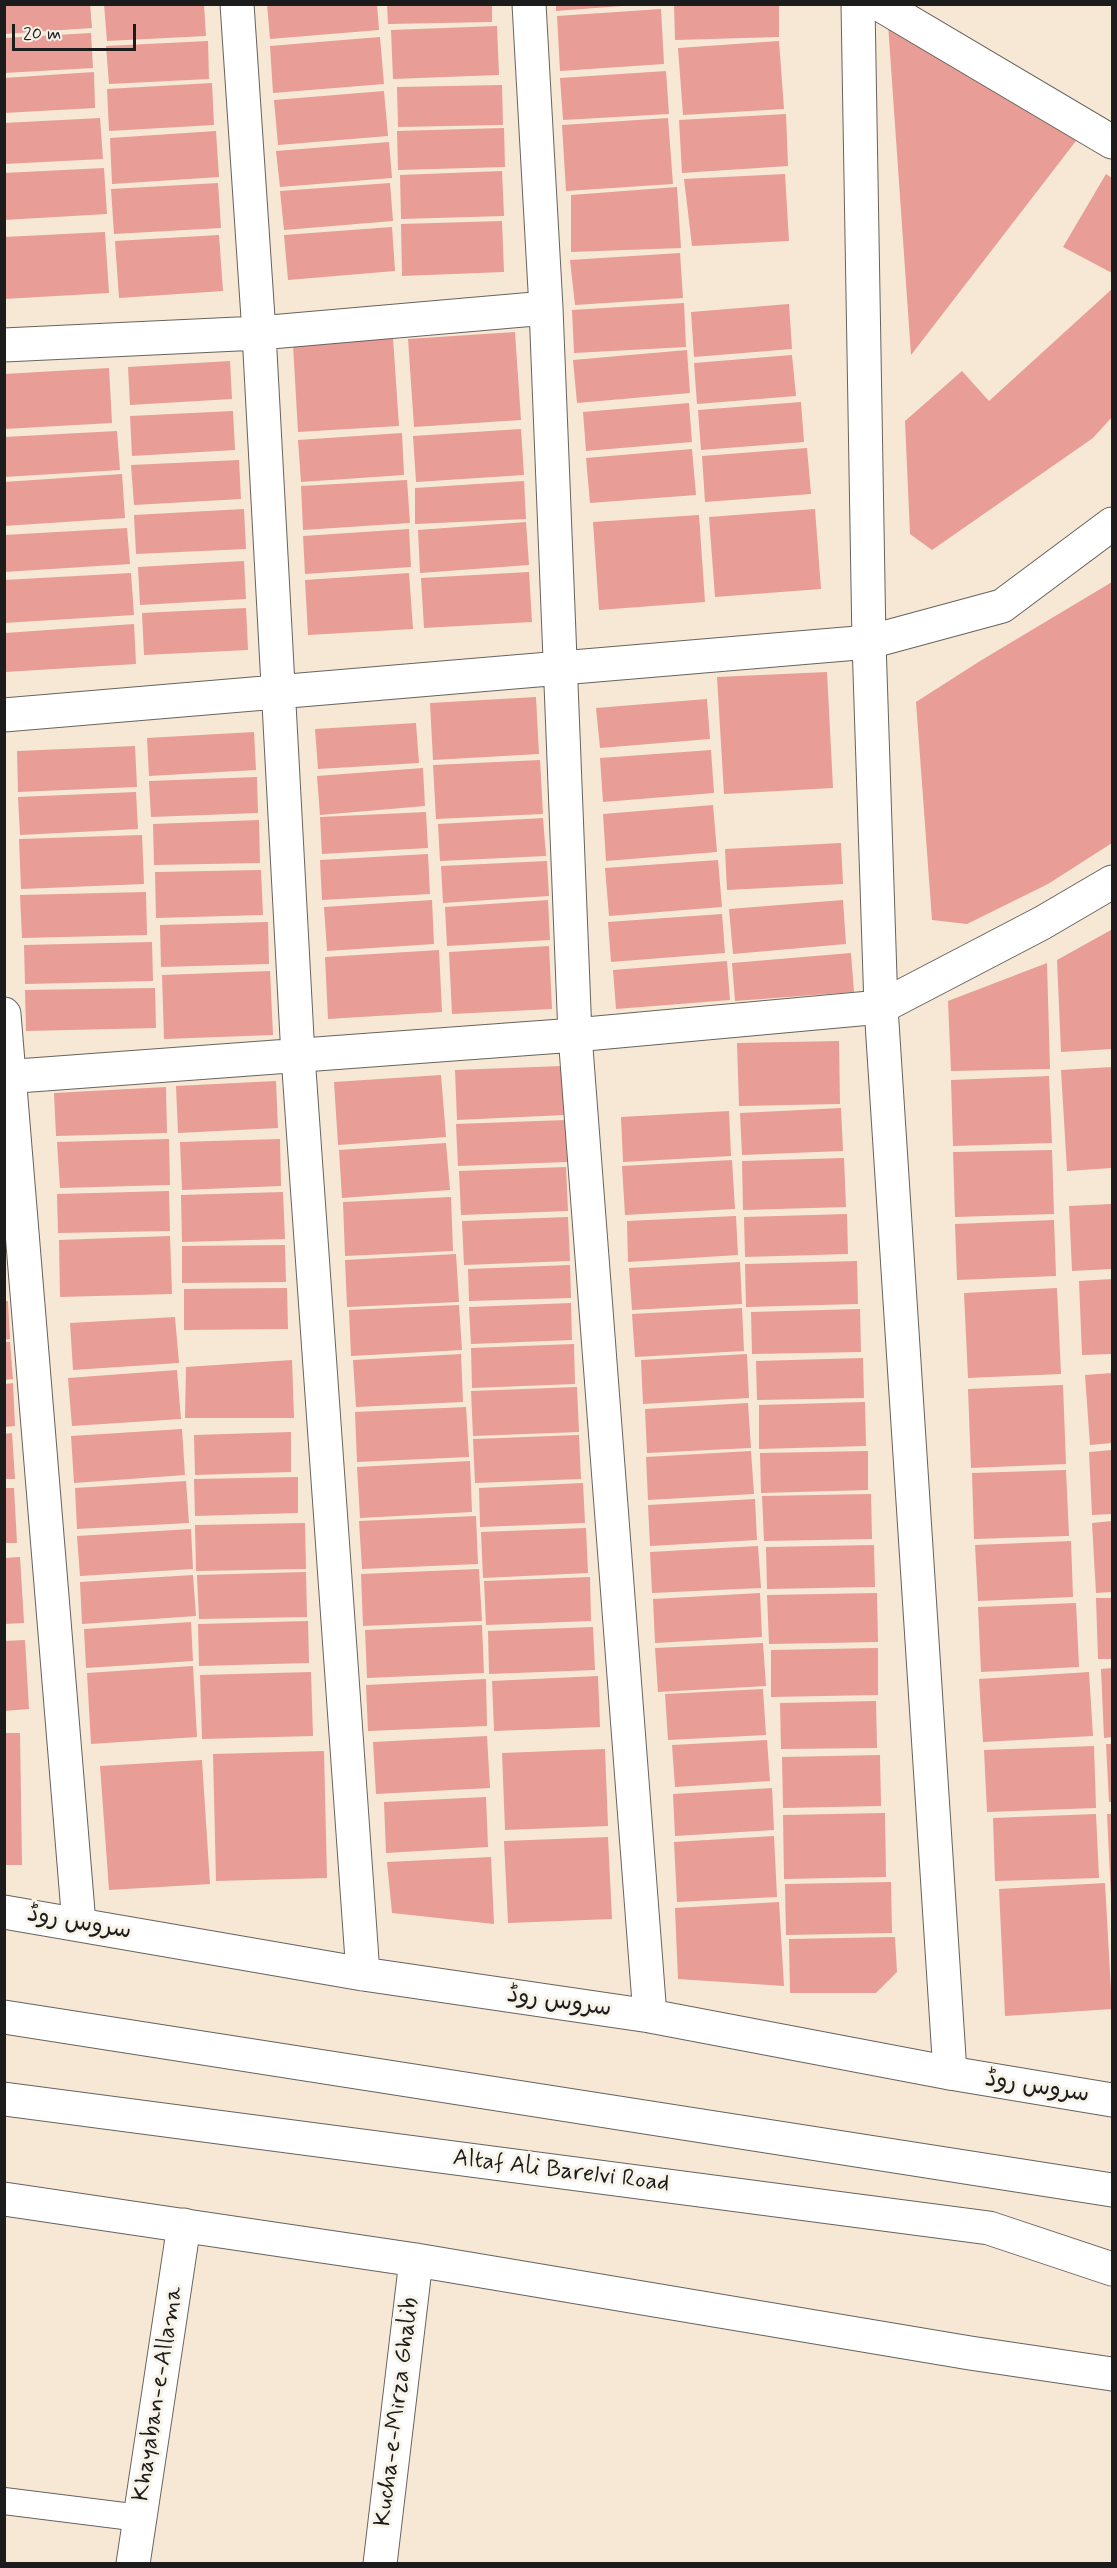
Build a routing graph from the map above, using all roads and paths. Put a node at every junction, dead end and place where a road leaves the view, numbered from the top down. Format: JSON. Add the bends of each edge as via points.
{"nodes":[{"id":1,"x":237,"y":4,"type":"edge"},
{"id":2,"x":529,"y":4,"type":"edge"},
{"id":3,"x":858,"y":4,"type":"edge"},
{"id":4,"x":879,"y":4,"type":"edge"},
{"id":5,"x":1113,"y":142,"type":"edge"},
{"id":6,"x":546,"y":308,"type":"junction"},
{"id":7,"x":260,"y":333,"type":"junction"},
{"id":8,"x":4,"y":345,"type":"edge"},
{"id":9,"x":1113,"y":524,"type":"edge"},
{"id":10,"x":869,"y":642,"type":"junction"},
{"id":11,"x":560,"y":668,"type":"junction"},
{"id":12,"x":277,"y":692,"type":"junction"},
{"id":13,"x":4,"y":715,"type":"edge"},
{"id":14,"x":1113,"y":882,"type":"edge"},
{"id":15,"x":881,"y":1007,"type":"junction"},
{"id":16,"x":4,"y":1014,"type":"edge"},
{"id":17,"x":575,"y":1035,"type":"junction"},
{"id":18,"x":298,"y":1056,"type":"junction"},
{"id":19,"x":7,"y":1076,"type":"edge"},
{"id":20,"x":4,"y":1912,"type":"edge"},
{"id":21,"x":79,"y":1924,"type":"junction"},
{"id":22,"x":363,"y":1974,"type":"junction"},
{"id":23,"x":650,"y":2016,"type":"junction"},
{"id":24,"x":4,"y":2017,"type":"edge"},
{"id":25,"x":950,"y":2073,"type":"junction"},
{"id":26,"x":4,"y":2099,"type":"edge"},
{"id":27,"x":1113,"y":2100,"type":"edge"},
{"id":28,"x":1113,"y":2190,"type":"edge"},
{"id":29,"x":4,"y":2199,"type":"edge"},
{"id":30,"x":184,"y":2225,"type":"junction"},
{"id":31,"x":989,"y":2228,"type":"junction"},
{"id":32,"x":1113,"y":2245,"type":"edge"},
{"id":33,"x":416,"y":2260,"type":"junction"},
{"id":34,"x":1113,"y":2269,"type":"edge"},
{"id":35,"x":1113,"y":2374,"type":"edge"},
{"id":36,"x":4,"y":2501,"type":"edge"},
{"id":37,"x":140,"y":2518,"type":"junction"},
{"id":38,"x":133,"y":2564,"type":"edge"},
{"id":39,"x":380,"y":2564,"type":"edge"}],
"edges":[{"from":1,"to":7,"type":"street"},
{"from":2,"to":6,"type":"street"},
{"from":3,"to":10,"type":"street"},
{"from":4,"to":5,"type":"street"},
{"from":6,"to":7,"type":"street"},
{"from":6,"to":11,"type":"street"},
{"from":7,"to":8,"type":"street"},
{"from":7,"to":12,"type":"street"},
{"from":9,"to":10,"type":"street","via":[[1002,606]]},
{"from":10,"to":11,"type":"street"},
{"from":10,"to":15,"type":"street"},
{"from":11,"to":12,"type":"street"},
{"from":11,"to":17,"type":"street"},
{"from":12,"to":13,"type":"street"},
{"from":12,"to":18,"type":"street"},
{"from":14,"to":15,"type":"street"},
{"from":15,"to":17,"type":"street"},
{"from":15,"to":25,"type":"street"},
{"from":16,"to":19,"type":"street"},
{"from":17,"to":18,"type":"street"},
{"from":17,"to":23,"type":"street"},
{"from":18,"to":19,"type":"street"},
{"from":18,"to":22,"type":"street"},
{"from":19,"to":21,"type":"street"},
{"from":20,"to":21,"type":"street","name":"سروس روڈ"},
{"from":21,"to":22,"type":"street","name":"سروس روڈ"},
{"from":22,"to":23,"type":"street","name":"سروس روڈ"},
{"from":23,"to":25,"type":"street","name":"سروس روڈ"},
{"from":24,"to":28,"type":"street"},
{"from":25,"to":27,"type":"street","name":"سروس روڈ"},
{"from":26,"to":31,"type":"street","name":"Altaf Ali Barelvi Road"},
{"from":29,"to":30,"type":"street"},
{"from":30,"to":33,"type":"street"},
{"from":30,"to":37,"type":"street","name":"Khayaban-e-Allama"},
{"from":31,"to":32,"type":"street"},
{"from":31,"to":34,"type":"street","name":"Altaf Ali Barelvi Road"},
{"from":33,"to":35,"type":"street","via":[[970,2354]]},
{"from":33,"to":39,"type":"street","name":"Kucha-e-Mirza Ghalib"},
{"from":36,"to":37,"type":"lane"},
{"from":37,"to":38,"type":"street","name":"Khayaban-e-Allama"}]}
